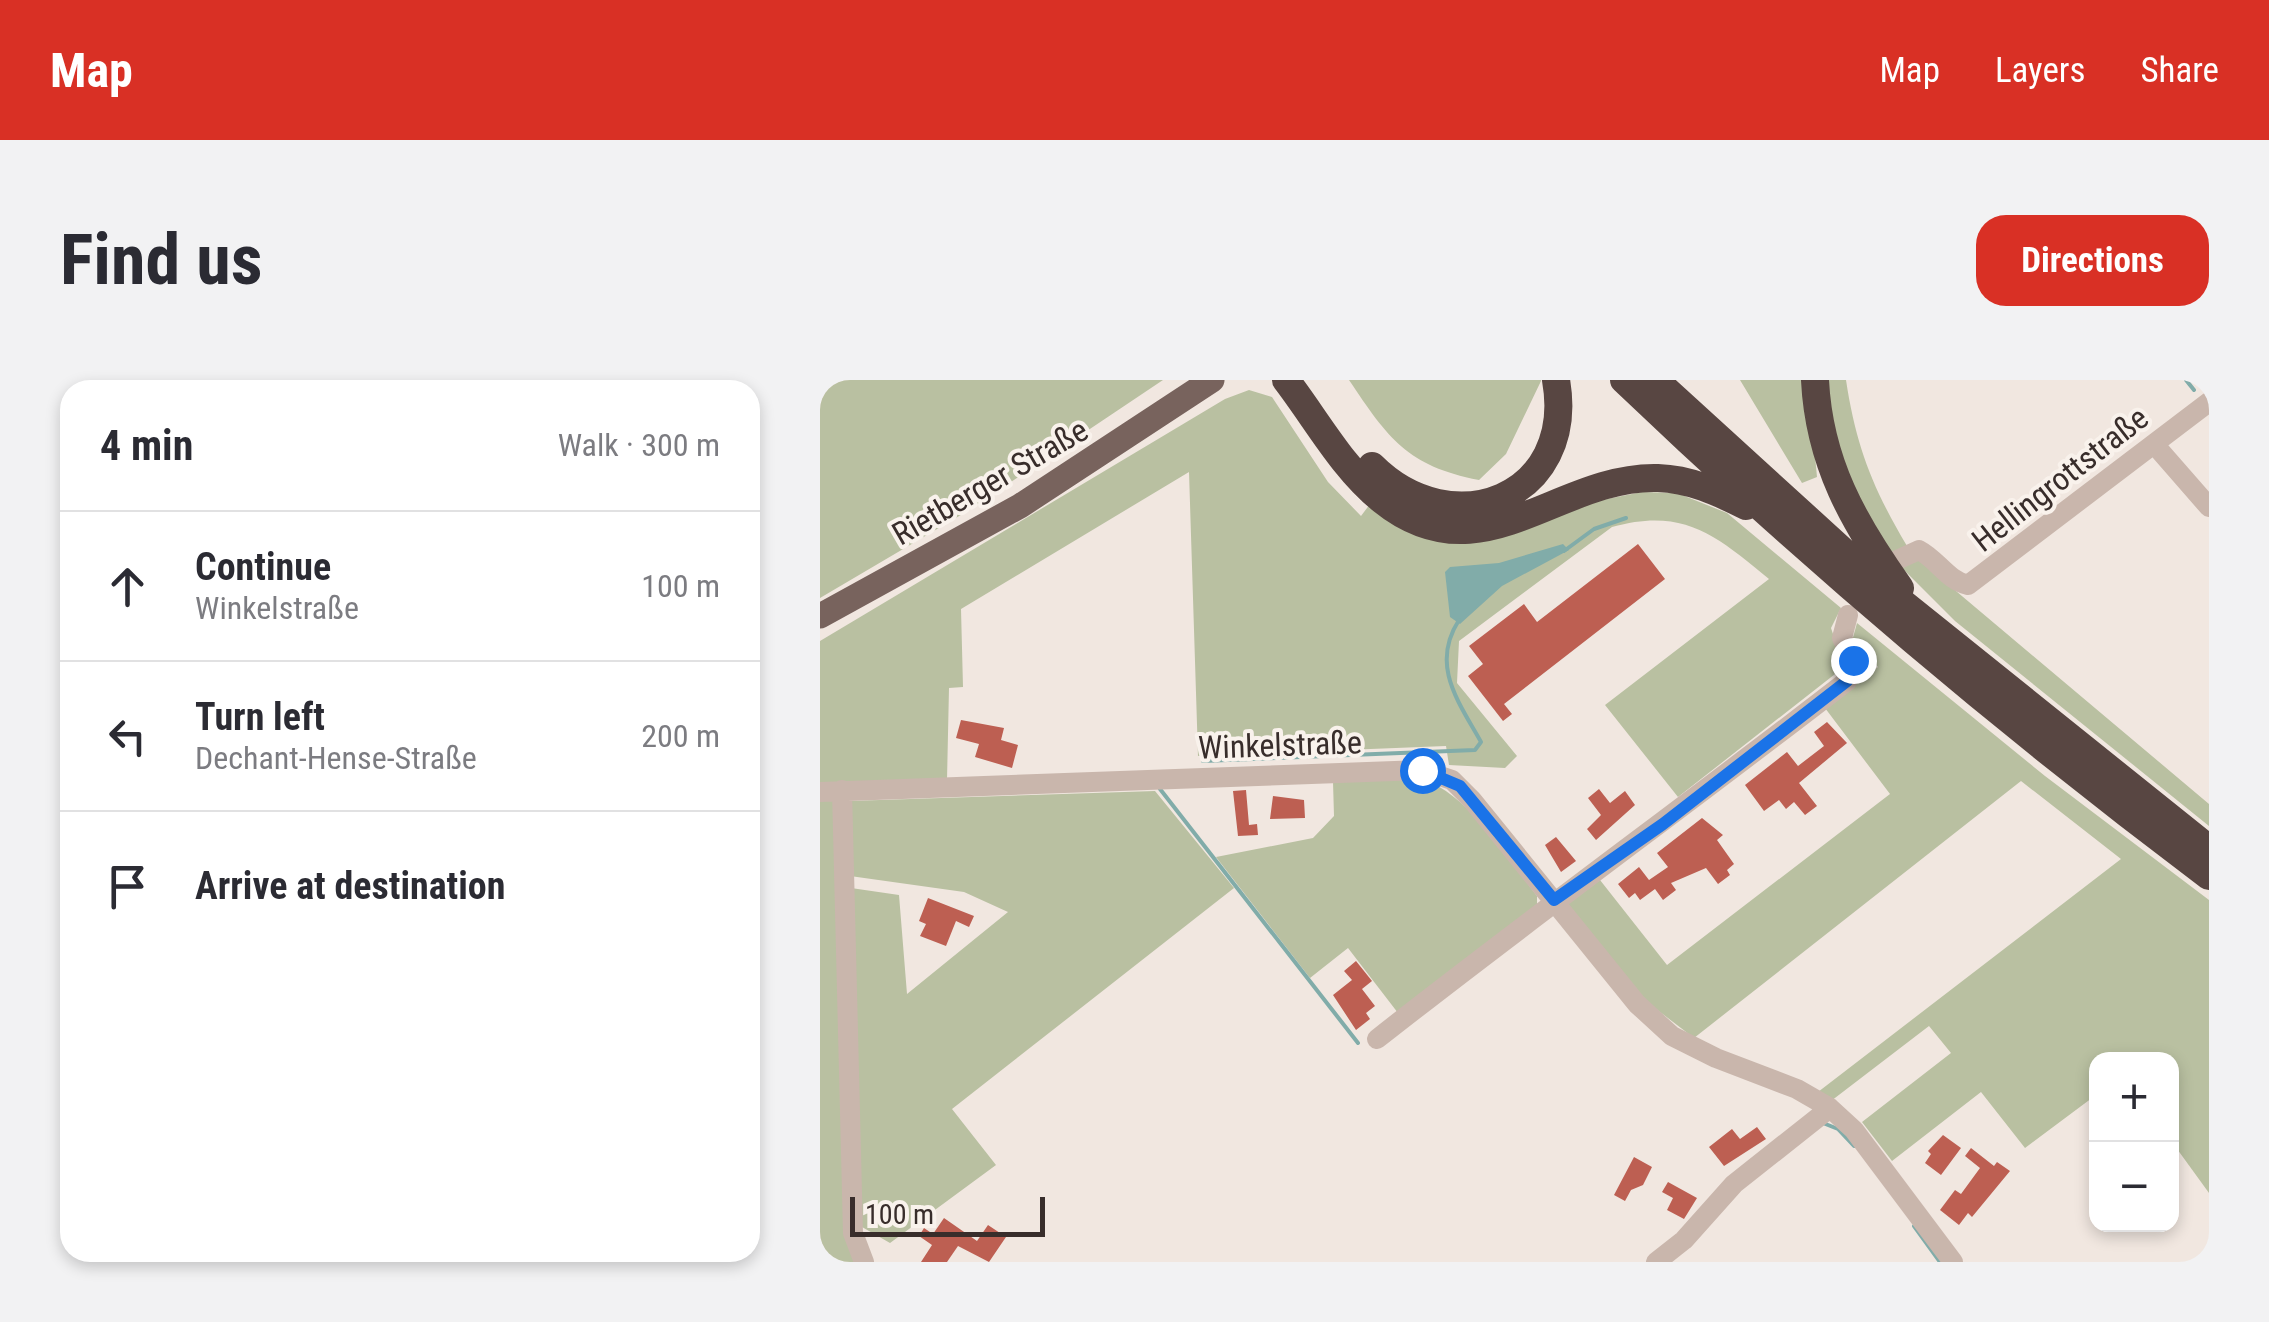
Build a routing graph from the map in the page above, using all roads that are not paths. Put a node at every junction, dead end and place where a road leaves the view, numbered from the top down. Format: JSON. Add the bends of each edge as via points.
{"nodes":[{"id":1,"x":1188,"y":380,"type":"edge"},
{"id":2,"x":1212,"y":380,"type":"edge"},
{"id":3,"x":1286,"y":380,"type":"edge"},
{"id":4,"x":1308,"y":380,"type":"edge"},
{"id":5,"x":1556,"y":380,"type":"edge"},
{"id":6,"x":1624,"y":380,"type":"edge"},
{"id":7,"x":1656,"y":380,"type":"edge"},
{"id":8,"x":1815,"y":380,"type":"edge"},
{"id":9,"x":2209,"y":402,"type":"edge"},
{"id":10,"x":2154,"y":444,"type":"junction"},
{"id":11,"x":2209,"y":507,"type":"edge"},
{"id":12,"x":1770,"y":517,"type":"junction"},
{"id":13,"x":1897,"y":560,"type":"dead end"},
{"id":14,"x":847,"y":601,"type":"junction"},
{"id":15,"x":1848,"y":615,"type":"dead end"},
{"id":16,"x":820,"y":616,"type":"edge"},
{"id":17,"x":1924,"y":622,"type":"junction"},
{"id":18,"x":842,"y":790,"type":"junction"},
{"id":19,"x":820,"y":792,"type":"edge"},
{"id":20,"x":2209,"y":848,"type":"edge"},
{"id":21,"x":2209,"y":876,"type":"edge"},
{"id":22,"x":1554,"y":900,"type":"junction"},
{"id":23,"x":1378,"y":1040,"type":"dead end"},
{"id":24,"x":1830,"y":1108,"type":"junction"},
{"id":25,"x":864,"y":1262,"type":"edge"},
{"id":26,"x":1656,"y":1262,"type":"edge"},
{"id":27,"x":1953,"y":1262,"type":"edge"}],
"edges":[{"from":1,"to":14,"type":"main road","name":"Rietberger Straße"},
{"from":2,"to":14,"type":"main road","name":"Rietberger Straße","via":[[1035,497]]},
{"from":3,"to":12,"type":"highway","via":[[1371,491],[1426,526],[1484,530],[1601,487],[1659,478],[1712,490]]},
{"from":4,"to":5,"type":"highway","via":[[1361,454],[1394,486],[1426,502],[1464,508],[1503,497],[1535,472],[1558,422]]},
{"from":6,"to":12,"type":"highway"},
{"from":7,"to":17,"type":"highway"},
{"from":8,"to":17,"type":"highway","via":[[1819,426],[1842,498]]},
{"from":9,"to":10,"type":"street","name":"Hellingrottstraße"},
{"from":10,"to":11,"type":"street"},
{"from":10,"to":13,"type":"street","name":"Hellingrottstraße","via":[[1968,585],[1919,550]]},
{"from":12,"to":21,"type":"highway","via":[[1984,700]]},
{"from":14,"to":16,"type":"main road","name":"Rietberger Straße"},
{"from":15,"to":22,"type":"street","via":[[1842,638],[1853,660],[1847,681]]},
{"from":17,"to":20,"type":"highway"},
{"from":18,"to":19,"type":"street","name":"Winkelstraße"},
{"from":18,"to":22,"type":"street","name":"Winkelstraße","via":[[1422,770],[1460,786]]},
{"from":18,"to":25,"type":"street","via":[[853,1233]]},
{"from":22,"to":23,"type":"street"},
{"from":22,"to":24,"type":"street","name":"Winkelstraße","via":[[1637,1004],[1672,1036]]},
{"from":24,"to":26,"type":"street","via":[[1734,1184]]},
{"from":24,"to":27,"type":"street","name":"Winkelstraße","via":[[1854,1130]]}]}
